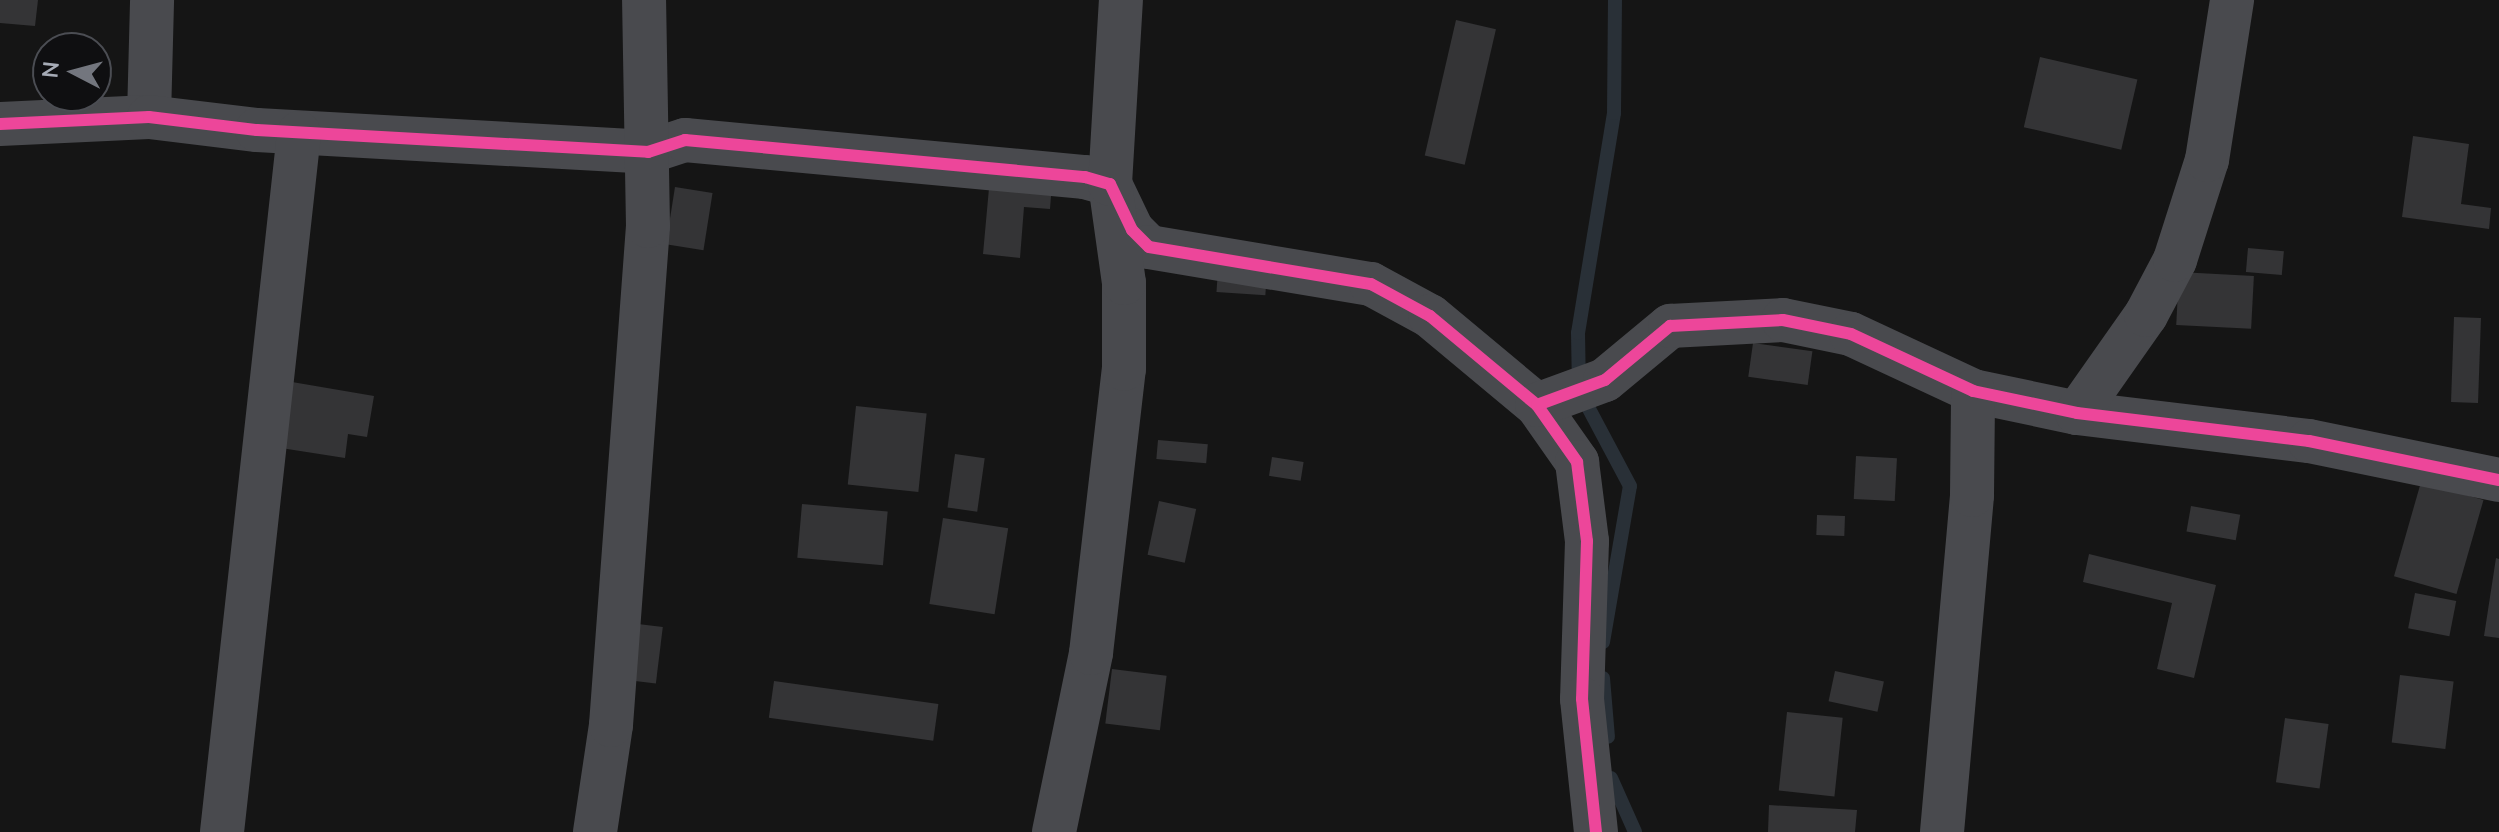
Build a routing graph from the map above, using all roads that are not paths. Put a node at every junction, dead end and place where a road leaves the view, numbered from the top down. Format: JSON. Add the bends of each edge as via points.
{"nodes":[{"id":1,"x":152,"y":0,"type":"edge"},
{"id":2,"x":644,"y":0,"type":"edge"},
{"id":3,"x":1121,"y":0,"type":"edge"},
{"id":4,"x":2232,"y":0,"type":"edge"},
{"id":5,"x":149,"y":117,"type":"junction"},
{"id":6,"x":0,"y":124,"type":"edge"},
{"id":7,"x":299,"y":133,"type":"junction"},
{"id":8,"x":648,"y":152,"type":"junction"},
{"id":9,"x":1110,"y":184,"type":"junction"},
{"id":10,"x":1973,"y":391,"type":"junction"},
{"id":11,"x":1537,"y":405,"type":"junction"},
{"id":12,"x":2077,"y":413,"type":"junction"},
{"id":13,"x":2499,"y":480,"type":"edge"},
{"id":14,"x":222,"y":832,"type":"edge"},
{"id":15,"x":595,"y":832,"type":"edge"},
{"id":16,"x":1054,"y":832,"type":"edge"},
{"id":17,"x":1596,"y":832,"type":"edge"},
{"id":18,"x":1942,"y":832,"type":"edge"}],
"edges":[{"from":1,"to":5,"type":"street"},
{"from":2,"to":8,"type":"street"},
{"from":3,"to":9,"type":"street"},
{"from":4,"to":12,"type":"street","via":[[2207,160],[2175,260],[2146,315]]},
{"from":5,"to":6,"type":"street"},
{"from":5,"to":7,"type":"street"},
{"from":7,"to":8,"type":"street"},
{"from":7,"to":14,"type":"street"},
{"from":8,"to":9,"type":"street","via":[[685,140],[859,152]]},
{"from":8,"to":15,"type":"street","via":[[648,226],[613,709]]},
{"from":9,"to":11,"type":"street","via":[[1132,230],[1149,247],[1371,284],[1430,316]]},
{"from":9,"to":16,"type":"street","via":[[1124,283],[1124,369],[1091,653]]},
{"from":10,"to":11,"type":"street","via":[[1851,334],[1783,320],[1721,321],[1670,326],[1605,380]]},
{"from":10,"to":12,"type":"street"},
{"from":10,"to":18,"type":"street","via":[[1972,495]]},
{"from":11,"to":17,"type":"street","via":[[1577,462],[1587,541],[1583,728]]},
{"from":12,"to":13,"type":"street","via":[[2309,441]]}]}
